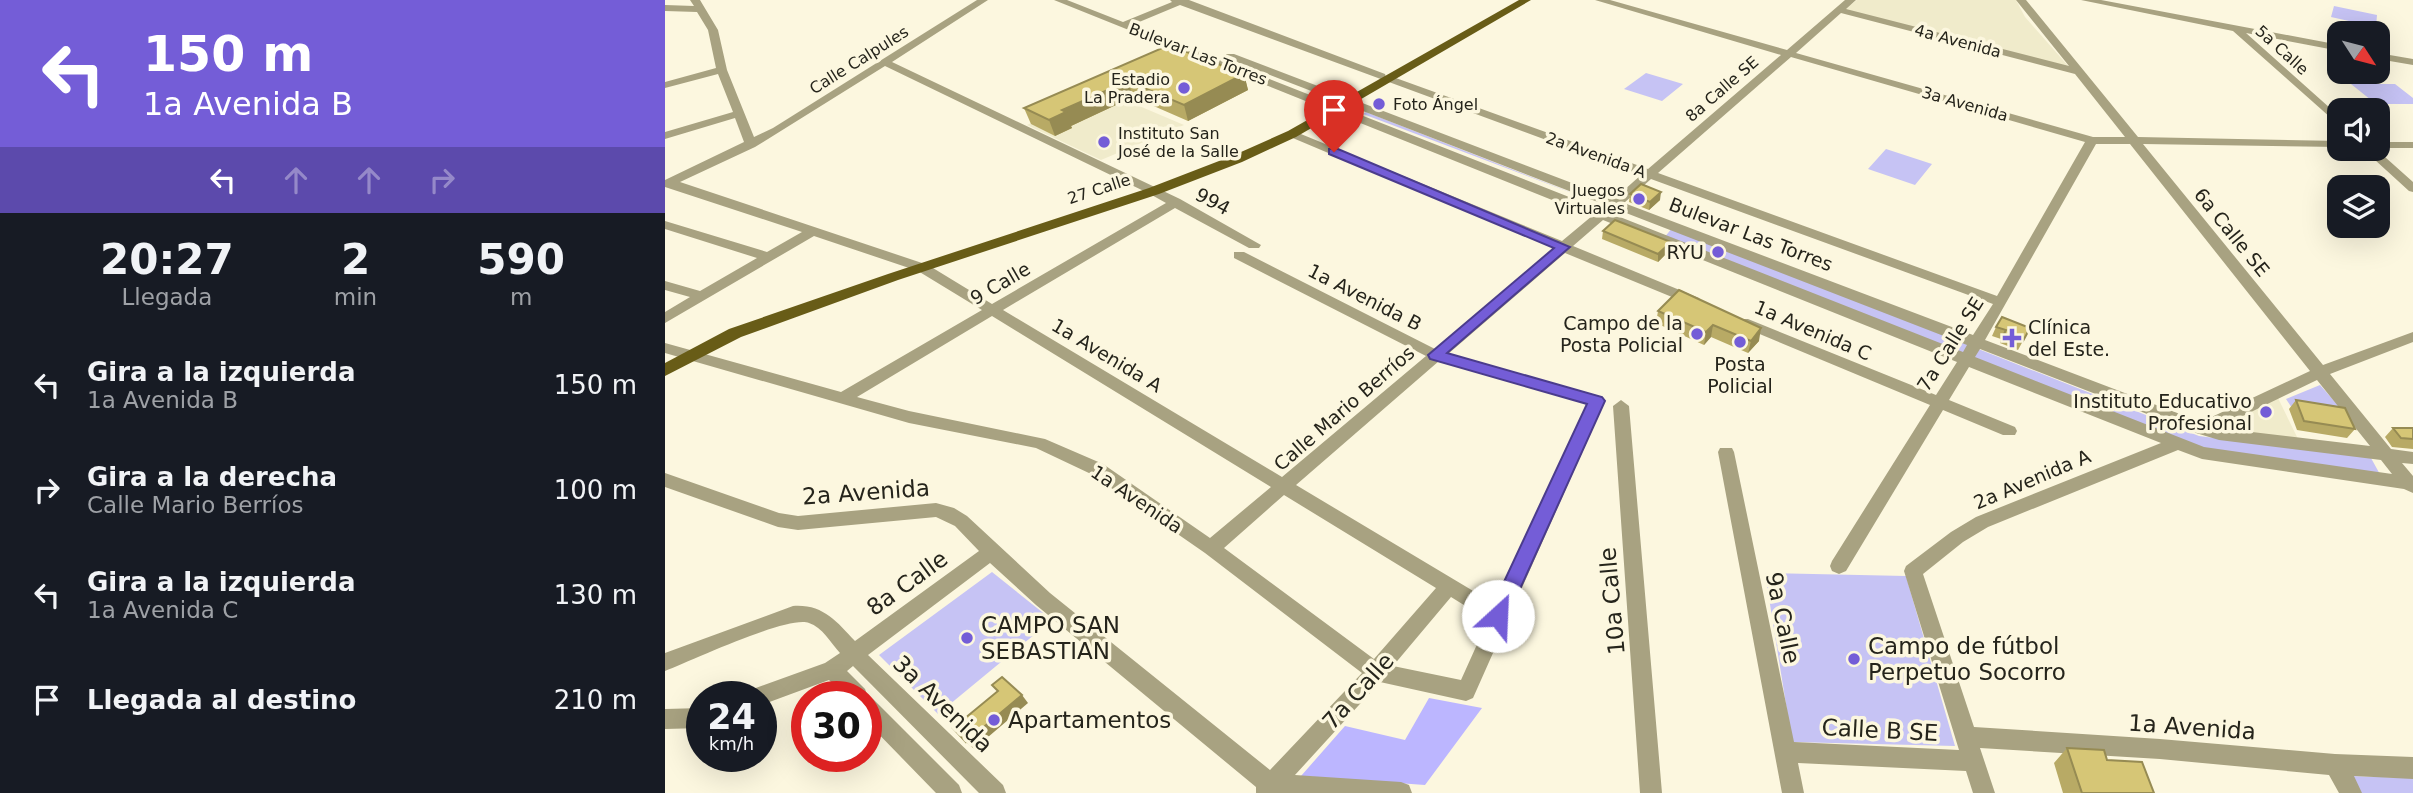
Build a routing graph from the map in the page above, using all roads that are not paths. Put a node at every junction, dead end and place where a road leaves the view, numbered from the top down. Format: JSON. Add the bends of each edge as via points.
{"nodes":[{"id":1,"x":695,"y":0,"type":"edge"},
{"id":2,"x":983,"y":0,"type":"edge"},
{"id":3,"x":1059,"y":0,"type":"edge"},
{"id":4,"x":1086,"y":0,"type":"edge"},
{"id":5,"x":1513,"y":0,"type":"edge"},
{"id":6,"x":1526,"y":0,"type":"edge"},
{"id":7,"x":1600,"y":0,"type":"edge"},
{"id":8,"x":1851,"y":0,"type":"edge"},
{"id":9,"x":2021,"y":0,"type":"edge"},
{"id":10,"x":2086,"y":0,"type":"edge"},
{"id":11,"x":2167,"y":0,"type":"edge"},
{"id":12,"x":1180,"y":1,"type":"edge"},
{"id":13,"x":665,"y":8,"type":"edge"},
{"id":14,"x":702,"y":9,"type":"junction"},
{"id":15,"x":1839,"y":10,"type":"junction"},
{"id":16,"x":2159,"y":14,"type":"junction"},
{"id":17,"x":1137,"y":20,"type":"junction"},
{"id":18,"x":1124,"y":25,"type":"junction"},
{"id":19,"x":2235,"y":28,"type":"junction"},
{"id":20,"x":2327,"y":46,"type":"edge"},
{"id":21,"x":1788,"y":54,"type":"junction"},
{"id":22,"x":2391,"y":58,"type":"edge"},
{"id":23,"x":885,"y":62,"type":"junction"},
{"id":24,"x":2413,"y":62,"type":"edge"},
{"id":25,"x":722,"y":70,"type":"junction"},
{"id":26,"x":2078,"y":72,"type":"junction"},
{"id":27,"x":1385,"y":77,"type":"junction"},
{"id":28,"x":665,"y":85,"type":"edge"},
{"id":29,"x":1341,"y":105,"type":"junction"},
{"id":30,"x":2327,"y":110,"type":"edge"},
{"id":31,"x":740,"y":113,"type":"junction"},
{"id":32,"x":1292,"y":134,"type":"junction"},
{"id":33,"x":665,"y":136,"type":"edge"},
{"id":34,"x":2092,"y":140,"type":"junction"},
{"id":35,"x":2134,"y":142,"type":"junction"},
{"id":36,"x":2327,"y":144,"type":"edge"},
{"id":37,"x":751,"y":145,"type":"junction"},
{"id":38,"x":2390,"y":145,"type":"edge"},
{"id":39,"x":2413,"y":145,"type":"edge"},
{"id":40,"x":2383,"y":161,"type":"edge"},
{"id":41,"x":1648,"y":174,"type":"junction"},
{"id":42,"x":668,"y":184,"type":"edge"},
{"id":43,"x":1149,"y":188,"type":"junction"},
{"id":44,"x":2413,"y":188,"type":"edge"},
{"id":45,"x":1175,"y":202,"type":"junction"},
{"id":46,"x":1615,"y":204,"type":"junction"},
{"id":47,"x":1600,"y":216,"type":"junction"},
{"id":48,"x":665,"y":225,"type":"edge"},
{"id":49,"x":812,"y":231,"type":"junction"},
{"id":50,"x":1254,"y":245,"type":"dead end"},
{"id":51,"x":1564,"y":247,"type":"junction"},
{"id":52,"x":1239,"y":255,"type":"dead end"},
{"id":53,"x":768,"y":257,"type":"junction"},
{"id":54,"x":918,"y":266,"type":"junction"},
{"id":55,"x":665,"y":285,"type":"edge"},
{"id":56,"x":702,"y":296,"type":"junction"},
{"id":57,"x":2001,"y":302,"type":"junction"},
{"id":58,"x":1711,"y":308,"type":"edge"},
{"id":59,"x":992,"y":310,"type":"junction"},
{"id":60,"x":665,"y":318,"type":"edge"},
{"id":61,"x":1734,"y":318,"type":"edge"},
{"id":62,"x":2413,"y":337,"type":"edge"},
{"id":63,"x":1974,"y":343,"type":"junction"},
{"id":64,"x":665,"y":348,"type":"edge"},
{"id":65,"x":687,"y":354,"type":"junction"},
{"id":66,"x":1435,"y":355,"type":"junction"},
{"id":67,"x":1964,"y":359,"type":"junction"},
{"id":68,"x":665,"y":363,"type":"edge"},
{"id":69,"x":665,"y":370,"type":"edge"},
{"id":70,"x":2321,"y":371,"type":"junction"},
{"id":71,"x":844,"y":397,"type":"junction"},
{"id":72,"x":1938,"y":402,"type":"junction"},
{"id":73,"x":1621,"y":406,"type":"dead end"},
{"id":74,"x":2202,"y":429,"type":"junction"},
{"id":75,"x":2009,"y":431,"type":"dead end"},
{"id":76,"x":2177,"y":444,"type":"junction"},
{"id":77,"x":1726,"y":452,"type":"dead end"},
{"id":78,"x":2386,"y":455,"type":"junction"},
{"id":79,"x":2413,"y":458,"type":"edge"},
{"id":80,"x":665,"y":480,"type":"edge"},
{"id":81,"x":2412,"y":485,"type":"edge"},
{"id":82,"x":1283,"y":486,"type":"junction"},
{"id":83,"x":1211,"y":548,"type":"junction"},
{"id":84,"x":991,"y":552,"type":"junction"},
{"id":85,"x":1839,"y":566,"type":"dead end"},
{"id":86,"x":1449,"y":586,"type":"junction"},
{"id":87,"x":1498,"y":616,"type":"junction"},
{"id":88,"x":853,"y":653,"type":"junction"},
{"id":89,"x":665,"y":662,"type":"edge"},
{"id":90,"x":832,"y":670,"type":"junction"},
{"id":91,"x":1376,"y":672,"type":"junction"},
{"id":92,"x":843,"y":681,"type":"edge"},
{"id":93,"x":777,"y":690,"type":"edge"},
{"id":94,"x":686,"y":718,"type":"edge"},
{"id":95,"x":665,"y":719,"type":"edge"},
{"id":96,"x":882,"y":722,"type":"edge"},
{"id":97,"x":1966,"y":737,"type":"junction"},
{"id":98,"x":1785,"y":752,"type":"junction"},
{"id":99,"x":1973,"y":761,"type":"junction"},
{"id":100,"x":2335,"y":765,"type":"junction"},
{"id":101,"x":2413,"y":768,"type":"edge"},
{"id":102,"x":1268,"y":789,"type":"edge"},
{"id":103,"x":951,"y":793,"type":"edge"},
{"id":104,"x":995,"y":793,"type":"edge"},
{"id":105,"x":1401,"y":793,"type":"edge"},
{"id":106,"x":1651,"y":793,"type":"edge"},
{"id":107,"x":1793,"y":793,"type":"edge"},
{"id":108,"x":1984,"y":793,"type":"edge"},
{"id":109,"x":2351,"y":793,"type":"edge"}],
"edges":[{"from":1,"to":14,"type":"street"},
{"from":2,"to":23,"type":"street","name":"Calle Calpules"},
{"from":3,"to":18,"type":"street","name":"Bulevar Las Torres"},
{"from":4,"to":17,"type":"street","name":"Bulevar Las Torres"},
{"from":5,"to":27,"type":"main road","name":"27 Calle"},
{"from":6,"to":27,"type":"main road","name":"27 Calle"},
{"from":7,"to":21,"type":"street","name":"3a Avenida"},
{"from":8,"to":15,"type":"street","name":"8a Calle SE"},
{"from":9,"to":26,"type":"street","name":"6a Calle SE"},
{"from":10,"to":16,"type":"street"},
{"from":11,"to":16,"type":"street"},
{"from":12,"to":17,"type":"street"},
{"from":12,"to":27,"type":"street","name":"2a Avenida A"},
{"from":13,"to":14,"type":"street"},
{"from":14,"to":25,"type":"street","via":[[713,30]]},
{"from":15,"to":21,"type":"street","name":"8a Calle SE"},
{"from":15,"to":26,"type":"street","name":"4a Avenida"},
{"from":16,"to":19,"type":"street"},
{"from":17,"to":18,"type":"street"},
{"from":17,"to":29,"type":"street","name":"Bulevar Las Torres"},
{"from":18,"to":29,"type":"street","name":"Bulevar Las Torres"},
{"from":19,"to":20,"type":"street"},
{"from":19,"to":30,"type":"street","name":"5a Calle"},
{"from":21,"to":34,"type":"street","name":"3a Avenida"},
{"from":21,"to":41,"type":"street","name":"8a Calle SE"},
{"from":22,"to":24,"type":"street"},
{"from":23,"to":37,"type":"street","name":"Calle Calpules"},
{"from":23,"to":43,"type":"street"},
{"from":25,"to":28,"type":"street"},
{"from":25,"to":31,"type":"street"},
{"from":26,"to":35,"type":"street","name":"6a Calle SE"},
{"from":27,"to":29,"type":"main road","name":"27 Calle"},
{"from":27,"to":41,"type":"street","name":"2a Avenida A"},
{"from":29,"to":32,"type":"main road","name":"27 Calle"},
{"from":29,"to":43,"type":"main road","name":"27 Calle"},
{"from":29,"to":46,"type":"street","name":"Bulevar Las Torres"},
{"from":29,"to":47,"type":"street","name":"Bulevar Las Torres"},
{"from":31,"to":33,"type":"street"},
{"from":31,"to":37,"type":"street"},
{"from":32,"to":43,"type":"main road","name":"27 Calle","via":[[1237,159]]},
{"from":32,"to":51,"type":"street"},
{"from":34,"to":35,"type":"street","name":"3a Avenida"},
{"from":34,"to":57,"type":"street","name":"7a Calle SE"},
{"from":35,"to":36,"type":"street","name":"3a Avenida"},
{"from":35,"to":70,"type":"street","name":"6a Calle SE"},
{"from":37,"to":42,"type":"street","name":"Calle Calpules"},
{"from":38,"to":39,"type":"street"},
{"from":40,"to":44,"type":"street"},
{"from":41,"to":46,"type":"street","name":"8a Calle SE"},
{"from":41,"to":57,"type":"street","name":"2a Avenida A"},
{"from":42,"to":49,"type":"street","name":"1a Avenida A"},
{"from":43,"to":45,"type":"street","name":"994"},
{"from":43,"to":54,"type":"main road","name":"27 Calle"},
{"from":45,"to":50,"type":"street","name":"994"},
{"from":45,"to":59,"type":"street","name":"9 Calle"},
{"from":46,"to":63,"type":"street","name":"Bulevar Las Torres"},
{"from":47,"to":51,"type":"street","name":"Calle Mario Berríos"},
{"from":47,"to":67,"type":"street","name":"Bulevar Las Torres"},
{"from":48,"to":53,"type":"street"},
{"from":49,"to":53,"type":"street"},
{"from":49,"to":54,"type":"street","name":"1a Avenida A"},
{"from":51,"to":58,"type":"street"},
{"from":51,"to":66,"type":"street","name":"Calle Mario Berríos"},
{"from":52,"to":66,"type":"street","name":"1a Avenida B"},
{"from":53,"to":56,"type":"street"},
{"from":54,"to":59,"type":"street","name":"1a Avenida A"},
{"from":54,"to":65,"type":"main road","name":"27 Calle"},
{"from":55,"to":56,"type":"street"},
{"from":56,"to":60,"type":"street"},
{"from":57,"to":63,"type":"street","name":"7a Calle SE"},
{"from":59,"to":71,"type":"street","name":"9 Calle"},
{"from":59,"to":82,"type":"street","name":"1a Avenida A"},
{"from":61,"to":72,"type":"street","name":"1a Avenida C"},
{"from":62,"to":70,"type":"street"},
{"from":63,"to":67,"type":"street","name":"7a Calle SE"},
{"from":63,"to":74,"type":"street","name":"Bulevar Las Torres"},
{"from":64,"to":65,"type":"street","name":"1a Avenida"},
{"from":65,"to":68,"type":"main road"},
{"from":65,"to":69,"type":"main road","name":"27 Calle"},
{"from":65,"to":71,"type":"street","name":"1a Avenida"},
{"from":66,"to":82,"type":"street","name":"Calle Mario Berríos"},
{"from":66,"to":87,"type":"street","name":"1a Avenida B","via":[[1597,401]]},
{"from":67,"to":72,"type":"street","name":"7a Calle SE"},
{"from":67,"to":76,"type":"street","name":"Bulevar Las Torres"},
{"from":70,"to":74,"type":"street"},
{"from":70,"to":78,"type":"street","name":"6a Calle SE"},
{"from":71,"to":83,"type":"street","name":"1a Avenida","via":[[909,417],[1039,443],[1097,469]]},
{"from":72,"to":75,"type":"street","name":"1a Avenida C"},
{"from":72,"to":85,"type":"street","name":"7a Calle SE"},
{"from":73,"to":106,"type":"street","name":"10a Calle"},
{"from":74,"to":78,"type":"street","name":"Bulevar Las Torres"},
{"from":76,"to":81,"type":"street","name":"Bulevar Las Torres","via":[[2220,457]]},
{"from":76,"to":97,"type":"street","name":"2a Avenida A","via":[[1982,522],[1913,571]]},
{"from":77,"to":98,"type":"street","name":"9a Calle"},
{"from":78,"to":79,"type":"street","name":"Bulevar Las Torres"},
{"from":78,"to":81,"type":"street","name":"6a Calle SE"},
{"from":80,"to":84,"type":"street","name":"2a Avenida","via":[[798,523],[936,510],[961,521]]},
{"from":82,"to":83,"type":"street","name":"Calle Mario Berríos"},
{"from":82,"to":86,"type":"street","name":"1a Avenida A"},
{"from":83,"to":91,"type":"street","name":"1a Avenida"},
{"from":84,"to":88,"type":"street","name":"8a Calle"},
{"from":84,"to":102,"type":"street","name":"2a Avenida"},
{"from":86,"to":87,"type":"street","name":"1a Avenida A"},
{"from":86,"to":91,"type":"street","name":"7a Calle"},
{"from":87,"to":91,"type":"street","name":"1a Avenida","via":[[1466,691]]},
{"from":88,"to":89,"type":"street","name":"3a Avenida","via":[[824,621],[808,613],[753,627]]},
{"from":88,"to":90,"type":"street"},
{"from":88,"to":104,"type":"street","name":"3a Avenida"},
{"from":90,"to":92,"type":"street"},
{"from":90,"to":93,"type":"street"},
{"from":91,"to":102,"type":"street","name":"7a Calle"},
{"from":94,"to":95,"type":"street"},
{"from":96,"to":103,"type":"street"},
{"from":97,"to":99,"type":"street"},
{"from":97,"to":100,"type":"street","name":"1a Avenida"},
{"from":98,"to":99,"type":"street","name":"Calle B SE"},
{"from":98,"to":107,"type":"street","name":"9a Calle"},
{"from":99,"to":108,"type":"street"},
{"from":100,"to":101,"type":"street","name":"1a Avenida"},
{"from":100,"to":109,"type":"street"},
{"from":102,"to":105,"type":"street"}]}
